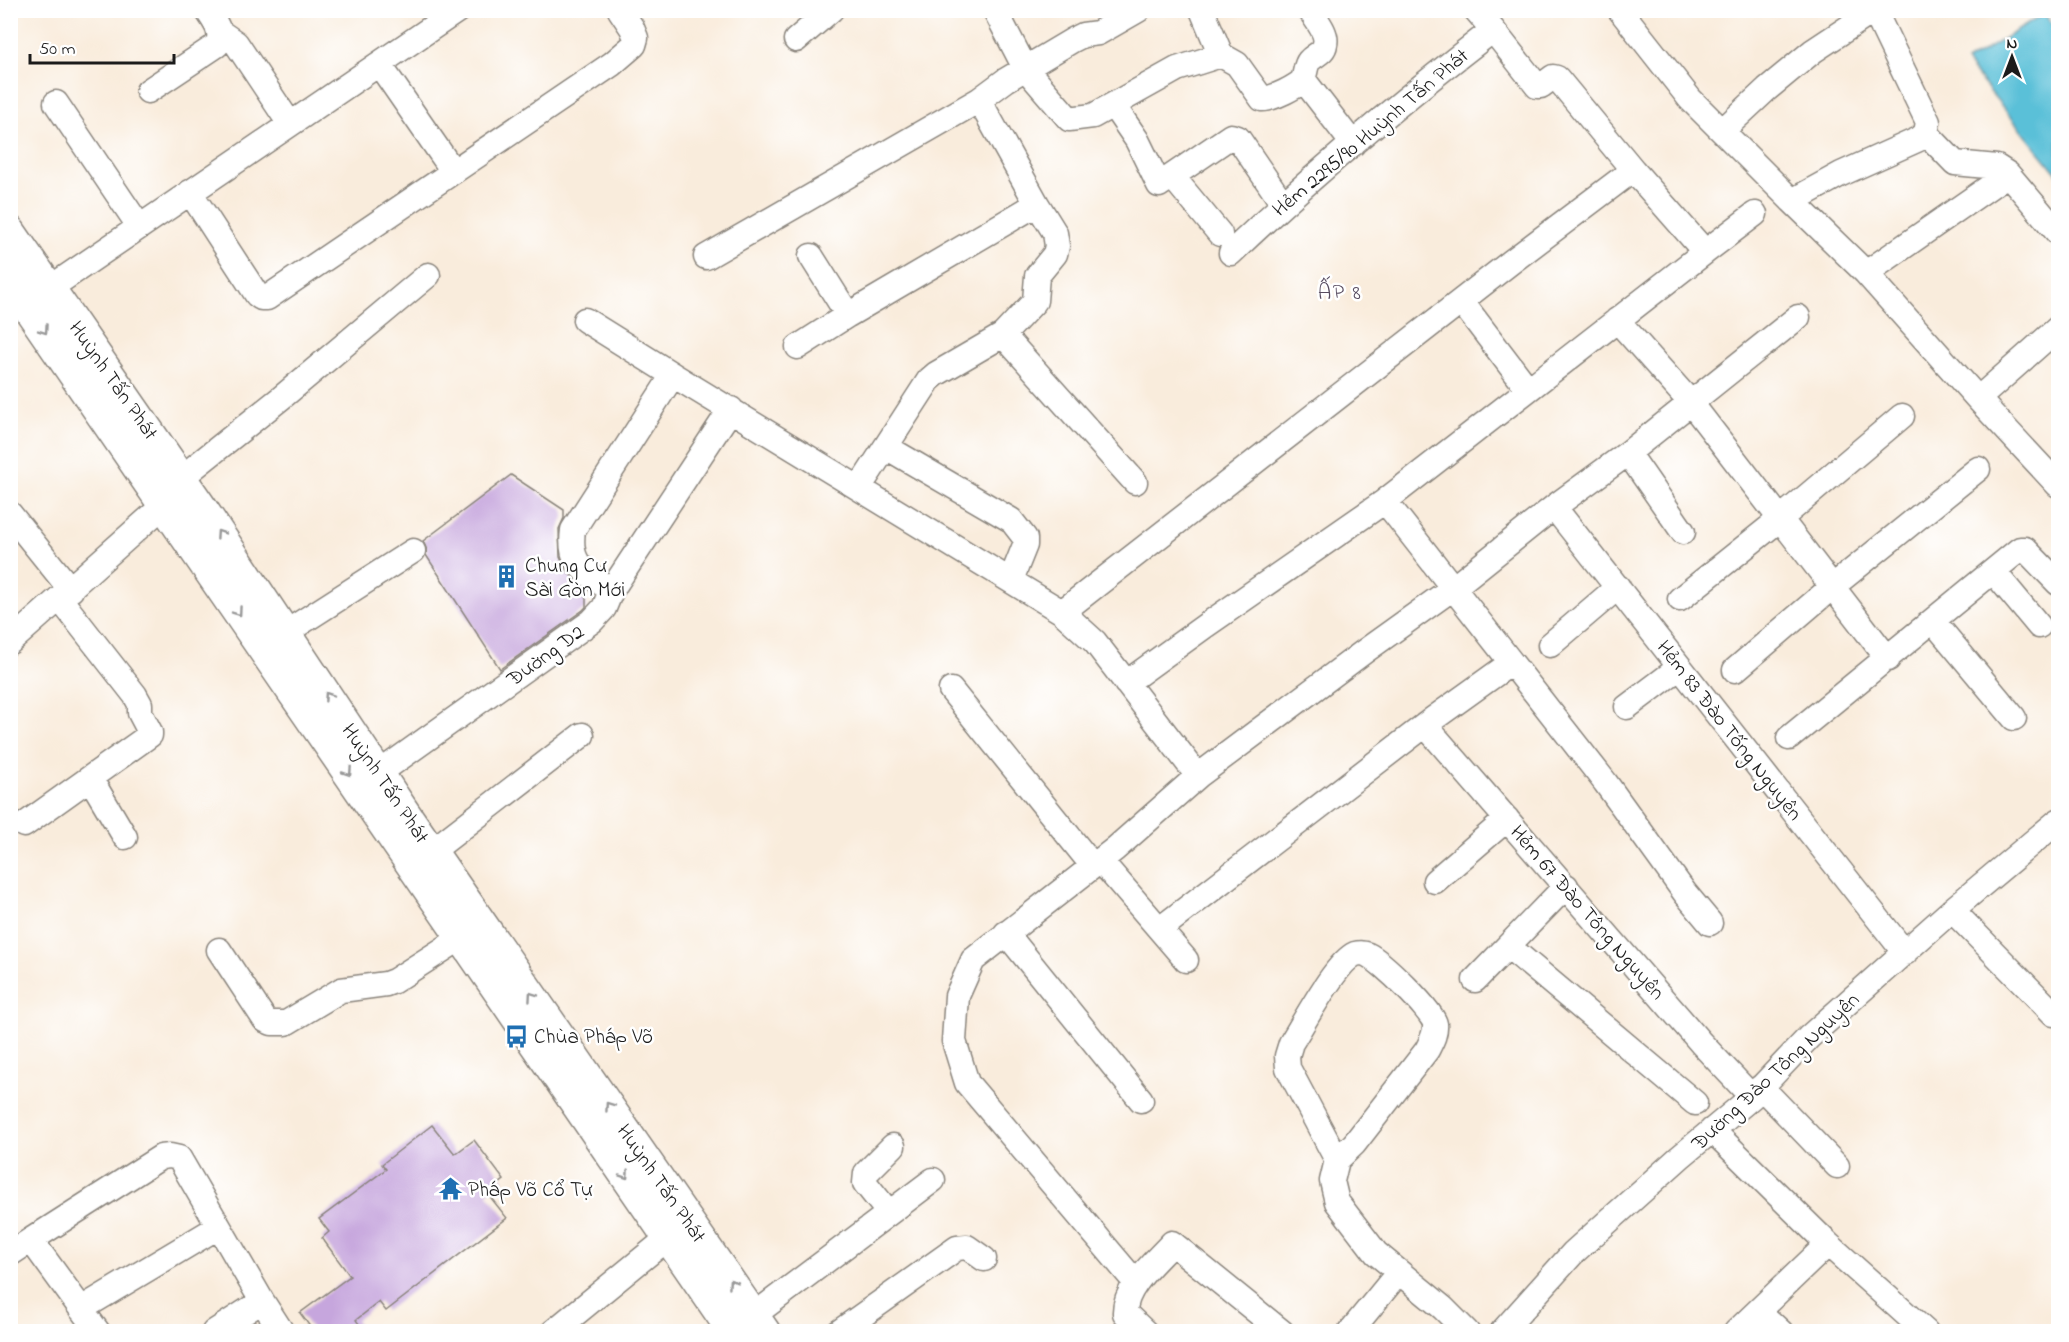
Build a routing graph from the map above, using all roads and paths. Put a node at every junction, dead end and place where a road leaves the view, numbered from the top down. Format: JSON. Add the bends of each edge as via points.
{"nodes":[{"id":1,"x":207,"y":10,"type":"edge"},
{"id":2,"x":459,"y":10,"type":"edge"},
{"id":3,"x":620,"y":10,"type":"edge"},
{"id":4,"x":831,"y":10,"type":"edge"},
{"id":5,"x":996,"y":10,"type":"edge"},
{"id":6,"x":1138,"y":10,"type":"edge"},
{"id":7,"x":1202,"y":10,"type":"edge"},
{"id":8,"x":1310,"y":10,"type":"edge"},
{"id":9,"x":1476,"y":10,"type":"edge"},
{"id":10,"x":1620,"y":10,"type":"edge"},
{"id":11,"x":1875,"y":11,"type":"edge"},
{"id":12,"x":1493,"y":30,"type":"junction"},
{"id":13,"x":220,"y":32,"type":"junction"},
{"id":14,"x":796,"y":40,"type":"dead end"},
{"id":15,"x":1221,"y":55,"type":"junction"},
{"id":16,"x":379,"y":64,"type":"junction"},
{"id":17,"x":1025,"y":68,"type":"junction"},
{"id":18,"x":1303,"y":80,"type":"junction"},
{"id":19,"x":148,"y":91,"type":"dead end"},
{"id":20,"x":979,"y":100,"type":"junction"},
{"id":21,"x":56,"y":103,"type":"dead end"},
{"id":22,"x":1113,"y":105,"type":"junction"},
{"id":23,"x":290,"y":124,"type":"junction"},
{"id":24,"x":1722,"y":131,"type":"junction"},
{"id":25,"x":1926,"y":133,"type":"junction"},
{"id":26,"x":1353,"y":144,"type":"junction"},
{"id":27,"x":1633,"y":170,"type":"junction"},
{"id":28,"x":453,"y":171,"type":"junction"},
{"id":29,"x":2008,"y":174,"type":"junction"},
{"id":30,"x":1172,"y":176,"type":"junction"},
{"id":31,"x":190,"y":192,"type":"junction"},
{"id":32,"x":1792,"y":201,"type":"junction"},
{"id":33,"x":1037,"y":204,"type":"junction"},
{"id":34,"x":1283,"y":204,"type":"junction"},
{"id":35,"x":1755,"y":214,"type":"dead end"},
{"id":36,"x":139,"y":226,"type":"junction"},
{"id":37,"x":10,"y":231,"type":"edge"},
{"id":38,"x":2058,"y":233,"type":"edge"},
{"id":39,"x":1705,"y":252,"type":"junction"},
{"id":40,"x":812,"y":256,"type":"dead end"},
{"id":41,"x":706,"y":257,"type":"dead end"},
{"id":42,"x":1866,"y":273,"type":"junction"},
{"id":43,"x":428,"y":275,"type":"dead end"},
{"id":44,"x":12,"y":287,"type":"edge"},
{"id":45,"x":50,"y":288,"type":"junction"},
{"id":46,"x":1461,"y":301,"type":"junction"},
{"id":47,"x":848,"y":315,"type":"junction"},
{"id":48,"x":1798,"y":317,"type":"dead end"},
{"id":49,"x":585,"y":320,"type":"dead end"},
{"id":50,"x":1617,"y":320,"type":"junction"},
{"id":51,"x":2058,"y":328,"type":"edge"},
{"id":52,"x":1003,"y":335,"type":"junction"},
{"id":53,"x":798,"y":347,"type":"dead end"},
{"id":54,"x":673,"y":375,"type":"junction"},
{"id":55,"x":1528,"y":389,"type":"junction"},
{"id":56,"x":1978,"y":399,"type":"junction"},
{"id":57,"x":1691,"y":403,"type":"junction"},
{"id":58,"x":731,"y":409,"type":"junction"},
{"id":59,"x":1902,"y":416,"type":"dead end"},
{"id":60,"x":886,"y":447,"type":"junction"},
{"id":61,"x":1628,"y":453,"type":"junction"},
{"id":62,"x":1978,"y":470,"type":"dead end"},
{"id":63,"x":181,"y":478,"type":"junction"},
{"id":64,"x":1135,"y":482,"type":"dead end"},
{"id":65,"x":2058,"y":485,"type":"edge"},
{"id":66,"x":859,"y":488,"type":"junction"},
{"id":67,"x":1385,"y":501,"type":"junction"},
{"id":68,"x":164,"y":505,"type":"junction"},
{"id":69,"x":1554,"y":507,"type":"junction"},
{"id":70,"x":10,"y":514,"type":"edge"},
{"id":71,"x":1780,"y":519,"type":"junction"},
{"id":72,"x":1683,"y":532,"type":"dead end"},
{"id":73,"x":414,"y":551,"type":"dead end"},
{"id":74,"x":1994,"y":572,"type":"junction"},
{"id":75,"x":1011,"y":580,"type":"junction"},
{"id":76,"x":2058,"y":583,"type":"edge"},
{"id":77,"x":1617,"y":587,"type":"junction"},
{"id":78,"x":1832,"y":587,"type":"junction"},
{"id":79,"x":1453,"y":588,"type":"junction"},
{"id":80,"x":611,"y":591,"type":"junction"},
{"id":81,"x":65,"y":595,"type":"junction"},
{"id":82,"x":1680,"y":599,"type":"dead end"},
{"id":83,"x":1062,"y":612,"type":"junction"},
{"id":84,"x":1933,"y":621,"type":"junction"},
{"id":85,"x":2039,"y":626,"type":"dead end"},
{"id":86,"x":285,"y":633,"type":"junction"},
{"id":87,"x":10,"y":642,"type":"edge"},
{"id":88,"x":1550,"y":645,"type":"dead end"},
{"id":89,"x":1888,"y":659,"type":"junction"},
{"id":90,"x":1512,"y":663,"type":"junction"},
{"id":91,"x":1680,"y":667,"type":"junction"},
{"id":92,"x":1735,"y":670,"type":"dead end"},
{"id":93,"x":1126,"y":683,"type":"junction"},
{"id":94,"x":951,"y":690,"type":"dead end"},
{"id":95,"x":1627,"y":707,"type":"dead end"},
{"id":96,"x":2014,"y":718,"type":"dead end"},
{"id":97,"x":1425,"y":725,"type":"junction"},
{"id":98,"x":582,"y":735,"type":"dead end"},
{"id":99,"x":1789,"y":738,"type":"dead end"},
{"id":100,"x":379,"y":773,"type":"junction"},
{"id":101,"x":1198,"y":776,"type":"junction"},
{"id":102,"x":90,"y":778,"type":"junction"},
{"id":103,"x":1507,"y":819,"type":"junction"},
{"id":104,"x":2058,"y":821,"type":"edge"},
{"id":105,"x":24,"y":825,"type":"dead end"},
{"id":106,"x":125,"y":837,"type":"dead end"},
{"id":107,"x":432,"y":851,"type":"junction"},
{"id":108,"x":1096,"y":863,"type":"junction"},
{"id":109,"x":1435,"y":881,"type":"dead end"},
{"id":110,"x":1566,"y":886,"type":"junction"},
{"id":111,"x":1952,"y":910,"type":"junction"},
{"id":112,"x":1710,"y":923,"type":"dead end"},
{"id":113,"x":1160,"y":929,"type":"junction"},
{"id":114,"x":1006,"y":933,"type":"junction"},
{"id":115,"x":461,"y":938,"type":"junction"},
{"id":116,"x":1508,"y":946,"type":"junction"},
{"id":117,"x":219,"y":950,"type":"dead end"},
{"id":118,"x":1905,"y":953,"type":"junction"},
{"id":119,"x":1186,"y":960,"type":"dead end"},
{"id":120,"x":1475,"y":980,"type":"dead end"},
{"id":121,"x":2054,"y":1014,"type":"dead end"},
{"id":122,"x":567,"y":1068,"type":"junction"},
{"id":123,"x":1756,"y":1092,"type":"junction"},
{"id":124,"x":1141,"y":1100,"type":"dead end"},
{"id":125,"x":1695,"y":1103,"type":"dead end"},
{"id":126,"x":1712,"y":1130,"type":"junction"},
{"id":127,"x":893,"y":1146,"type":"dead end"},
{"id":128,"x":1336,"y":1160,"type":"junction"},
{"id":129,"x":1838,"y":1166,"type":"dead end"},
{"id":130,"x":933,"y":1180,"type":"dead end"},
{"id":131,"x":889,"y":1214,"type":"junction"},
{"id":132,"x":218,"y":1227,"type":"junction"},
{"id":133,"x":668,"y":1238,"type":"junction"},
{"id":134,"x":31,"y":1240,"type":"junction"},
{"id":135,"x":1828,"y":1244,"type":"junction"},
{"id":136,"x":10,"y":1254,"type":"edge"},
{"id":137,"x":984,"y":1259,"type":"dead end"},
{"id":138,"x":1400,"y":1272,"type":"junction"},
{"id":139,"x":1136,"y":1283,"type":"junction"},
{"id":140,"x":261,"y":1301,"type":"junction"},
{"id":141,"x":81,"y":1309,"type":"junction"},
{"id":142,"x":1758,"y":1311,"type":"junction"},
{"id":143,"x":750,"y":1326,"type":"edge"},
{"id":144,"x":562,"y":1329,"type":"edge"},
{"id":145,"x":98,"y":1332,"type":"edge"},
{"id":146,"x":214,"y":1332,"type":"edge"},
{"id":147,"x":282,"y":1332,"type":"edge"},
{"id":148,"x":839,"y":1332,"type":"edge"},
{"id":149,"x":1145,"y":1332,"type":"edge"},
{"id":150,"x":1282,"y":1332,"type":"edge"},
{"id":151,"x":1350,"y":1332,"type":"edge"},
{"id":152,"x":1467,"y":1332,"type":"edge"},
{"id":153,"x":1502,"y":1332,"type":"edge"},
{"id":154,"x":1736,"y":1332,"type":"edge"},
{"id":155,"x":1781,"y":1332,"type":"edge"},
{"id":156,"x":1926,"y":1332,"type":"edge"}],
"edges":[{"from":1,"to":13,"type":"street"},
{"from":2,"to":16,"type":"street"},
{"from":3,"to":28,"type":"street","via":[[636,38],[634,45],[612,64]]},
{"from":4,"to":14,"type":"street"},
{"from":5,"to":17,"type":"street"},
{"from":6,"to":17,"type":"street"},
{"from":7,"to":15,"type":"street"},
{"from":8,"to":18,"type":"street","via":[[1326,42],[1306,67]]},
{"from":9,"to":12,"type":"street"},
{"from":10,"to":24,"type":"street","via":[[1690,99]]},
{"from":11,"to":24,"type":"street","via":[[1813,51]]},
{"from":11,"to":25,"type":"street","via":[[1928,122]]},
{"from":12,"to":26,"type":"street","name":"Hẻm 2295/90 Huỳnh Tấn Phát"},
{"from":12,"to":27,"type":"street","via":[[1537,86],[1557,78]]},
{"from":13,"to":19,"type":"street","via":[[217,45]]},
{"from":13,"to":23,"type":"street","via":[[236,43]]},
{"from":15,"to":18,"type":"street","via":[[1237,64],[1265,100]]},
{"from":15,"to":22,"type":"street","via":[[1177,69]]},
{"from":16,"to":23,"type":"street"},
{"from":16,"to":28,"type":"street"},
{"from":17,"to":20,"type":"street"},
{"from":17,"to":22,"type":"street","via":[[1069,119],[1093,116]]},
{"from":18,"to":26,"type":"street"},
{"from":20,"to":33,"type":"street"},
{"from":20,"to":41,"type":"street"},
{"from":21,"to":36,"type":"street"},
{"from":22,"to":30,"type":"street","via":[[1137,140],[1159,185]]},
{"from":23,"to":31,"type":"street"},
{"from":24,"to":32,"type":"street"},
{"from":25,"to":29,"type":"street","via":[[1955,163],[1997,167]]},
{"from":25,"to":32,"type":"street"},
{"from":26,"to":34,"type":"street","name":"Hẻm 2295/90 Huỳnh Tấn Phát"},
{"from":27,"to":39,"type":"street"},
{"from":27,"to":46,"type":"street"},
{"from":28,"to":31,"type":"street","via":[[267,298],[257,294]]},
{"from":29,"to":38,"type":"street"},
{"from":29,"to":42,"type":"street"},
{"from":30,"to":34,"type":"street","name":"Hẻm 2295/90 Huỳnh Tấn Phát","via":[[1225,244]]},
{"from":30,"to":34,"type":"street","via":[[1235,136]]},
{"from":31,"to":36,"type":"street"},
{"from":32,"to":42,"type":"street"},
{"from":33,"to":47,"type":"street"},
{"from":33,"to":52,"type":"street","via":[[1055,233],[1055,254],[1037,276],[1035,301]]},
{"from":35,"to":39,"type":"street"},
{"from":36,"to":45,"type":"street"},
{"from":37,"to":45,"type":"main road","name":"Huỳnh Tấn Phát"},
{"from":39,"to":50,"type":"street"},
{"from":40,"to":47,"type":"street"},
{"from":42,"to":56,"type":"street"},
{"from":43,"to":63,"type":"street"},
{"from":44,"to":68,"type":"main road","name":"Huỳnh Tấn Phát","one_way":true},
{"from":45,"to":63,"type":"main road","name":"Huỳnh Tấn Phát"},
{"from":46,"to":55,"type":"street"},
{"from":46,"to":83,"type":"street"},
{"from":47,"to":53,"type":"street"},
{"from":48,"to":57,"type":"street"},
{"from":49,"to":54,"type":"street"},
{"from":50,"to":55,"type":"street"},
{"from":50,"to":57,"type":"street"},
{"from":51,"to":56,"type":"street"},
{"from":52,"to":60,"type":"street","via":[[929,380]]},
{"from":52,"to":64,"type":"street"},
{"from":54,"to":58,"type":"street"},
{"from":54,"to":80,"type":"street","via":[[573,530],[575,562]]},
{"from":55,"to":67,"type":"street"},
{"from":56,"to":65,"type":"street"},
{"from":57,"to":61,"type":"street"},
{"from":57,"to":71,"type":"street"},
{"from":58,"to":66,"type":"street"},
{"from":58,"to":80,"type":"street","name":"Đường D2"},
{"from":59,"to":71,"type":"street"},
{"from":60,"to":66,"type":"street"},
{"from":60,"to":75,"type":"street","via":[[1011,520],[1025,538],[1025,545]]},
{"from":61,"to":69,"type":"street"},
{"from":61,"to":72,"type":"street"},
{"from":62,"to":78,"type":"street"},
{"from":86,"to":63,"type":"main road","name":"Huỳnh Tấn Phát","one_way":true},
{"from":66,"to":75,"type":"street"},
{"from":67,"to":79,"type":"street"},
{"from":67,"to":93,"type":"street"},
{"from":68,"to":81,"type":"street"},
{"from":68,"to":115,"type":"main road","name":"Huỳnh Tấn Phát","one_way":true},
{"from":69,"to":77,"type":"street","name":"Hẻm 83 Đào Tống Nguyên"},
{"from":69,"to":79,"type":"street"},
{"from":70,"to":81,"type":"street"},
{"from":71,"to":78,"type":"street"},
{"from":71,"to":82,"type":"street"},
{"from":73,"to":86,"type":"street"},
{"from":74,"to":76,"type":"street","via":[[2025,549]]},
{"from":74,"to":84,"type":"street"},
{"from":74,"to":85,"type":"street"},
{"from":75,"to":83,"type":"street"},
{"from":77,"to":88,"type":"street"},
{"from":77,"to":91,"type":"street","name":"Hẻm 83 Đào Tống Nguyên"},
{"from":78,"to":89,"type":"street"},
{"from":78,"to":92,"type":"street"},
{"from":79,"to":90,"type":"street"},
{"from":79,"to":101,"type":"street"},
{"from":80,"to":100,"type":"street","name":"Đường D2","via":[[604,608],[592,621]]},
{"from":81,"to":87,"type":"street"},
{"from":81,"to":102,"type":"street","via":[[135,695],[150,732],[149,737]]},
{"from":83,"to":93,"type":"street","via":[[1095,642]]},
{"from":84,"to":89,"type":"street"},
{"from":84,"to":96,"type":"street"},
{"from":100,"to":86,"type":"main road","name":"Huỳnh Tấn Phát","one_way":true},
{"from":89,"to":99,"type":"street"},
{"from":90,"to":97,"type":"street"},
{"from":90,"to":112,"type":"street"},
{"from":91,"to":95,"type":"street"},
{"from":91,"to":118,"type":"street","name":"Hẻm 83 Đào Tống Nguyên"},
{"from":93,"to":101,"type":"street"},
{"from":94,"to":108,"type":"street"},
{"from":97,"to":103,"type":"street","name":"Hẻm 67 Đào Tông Nguyên"},
{"from":97,"to":113,"type":"street"},
{"from":98,"to":107,"type":"street"},
{"from":100,"to":107,"type":"main road","name":"Huỳnh Tấn Phát"},
{"from":101,"to":108,"type":"street"},
{"from":102,"to":105,"type":"street"},
{"from":102,"to":106,"type":"street"},
{"from":103,"to":109,"type":"street"},
{"from":103,"to":110,"type":"street","name":"Hẻm 67 Đào Tông Nguyên"},
{"from":104,"to":111,"type":"street","name":"Đường Đào Tông Nguyên"},
{"from":122,"to":107,"type":"main road","name":"Huỳnh Tấn Phát","one_way":true},
{"from":108,"to":113,"type":"street"},
{"from":108,"to":114,"type":"street"},
{"from":110,"to":116,"type":"street"},
{"from":110,"to":123,"type":"street","name":"Hẻm 67 Đào Tông Nguyên","via":[[1701,1043]]},
{"from":111,"to":118,"type":"street","name":"Đường Đào Tông Nguyên"},
{"from":111,"to":121,"type":"street"},
{"from":113,"to":119,"type":"street"},
{"from":114,"to":124,"type":"street"},
{"from":114,"to":139,"type":"street","via":[[973,960],[957,996],[954,1041],[967,1083]]},
{"from":115,"to":117,"type":"street","via":[[394,981],[341,990],[279,1024],[265,1020]]},
{"from":115,"to":122,"type":"main road","name":"Huỳnh Tấn Phát"},
{"from":116,"to":120,"type":"street"},
{"from":116,"to":125,"type":"street"},
{"from":118,"to":123,"type":"street","name":"Đường Đào Tông Nguyên","via":[[1809,1037]]},
{"from":122,"to":133,"type":"main road","name":"Huỳnh Tấn Phát","one_way":true},
{"from":143,"to":122,"type":"main road","name":"Huỳnh Tấn Phát","one_way":true},
{"from":123,"to":126,"type":"street","name":"Đường Đào Tông Nguyên"},
{"from":123,"to":129,"type":"street","name":"Hẻm 67 Đào Tông Nguyên"},
{"from":126,"to":135,"type":"street"},
{"from":126,"to":153,"type":"street","name":"Đường Đào Tông Nguyên","via":[[1573,1253]]},
{"from":127,"to":131,"type":"street","via":[[864,1177]]},
{"from":128,"to":128,"type":"street","via":[[1354,1143],[1434,1037],[1435,1023],[1426,1008],[1366,954],[1356,953],[1341,964],[1291,1043],[1287,1056],[1288,1068]]},
{"from":128,"to":138,"type":"street","via":[[1332,1181],[1337,1202],[1376,1253]]},
{"from":130,"to":131,"type":"street"},
{"from":131,"to":143,"type":"street"},
{"from":132,"to":134,"type":"street","via":[[179,1158],[170,1156],[161,1157]]},
{"from":132,"to":140,"type":"street"},
{"from":132,"to":141,"type":"street"},
{"from":133,"to":143,"type":"main road","name":"Huỳnh Tấn Phát"},
{"from":133,"to":144,"type":"street"},
{"from":134,"to":136,"type":"street"},
{"from":134,"to":141,"type":"street"},
{"from":135,"to":142,"type":"street"},
{"from":135,"to":156,"type":"street"},
{"from":137,"to":148,"type":"street","via":[[967,1246],[957,1248]]},
{"from":138,"to":151,"type":"street"},
{"from":138,"to":152,"type":"street"},
{"from":139,"to":149,"type":"street","via":[[1125,1313]]},
{"from":139,"to":150,"type":"street","via":[[1172,1243]]},
{"from":140,"to":146,"type":"street"},
{"from":140,"to":147,"type":"street"},
{"from":141,"to":145,"type":"street"},
{"from":142,"to":154,"type":"street"},
{"from":142,"to":155,"type":"street"}]}
